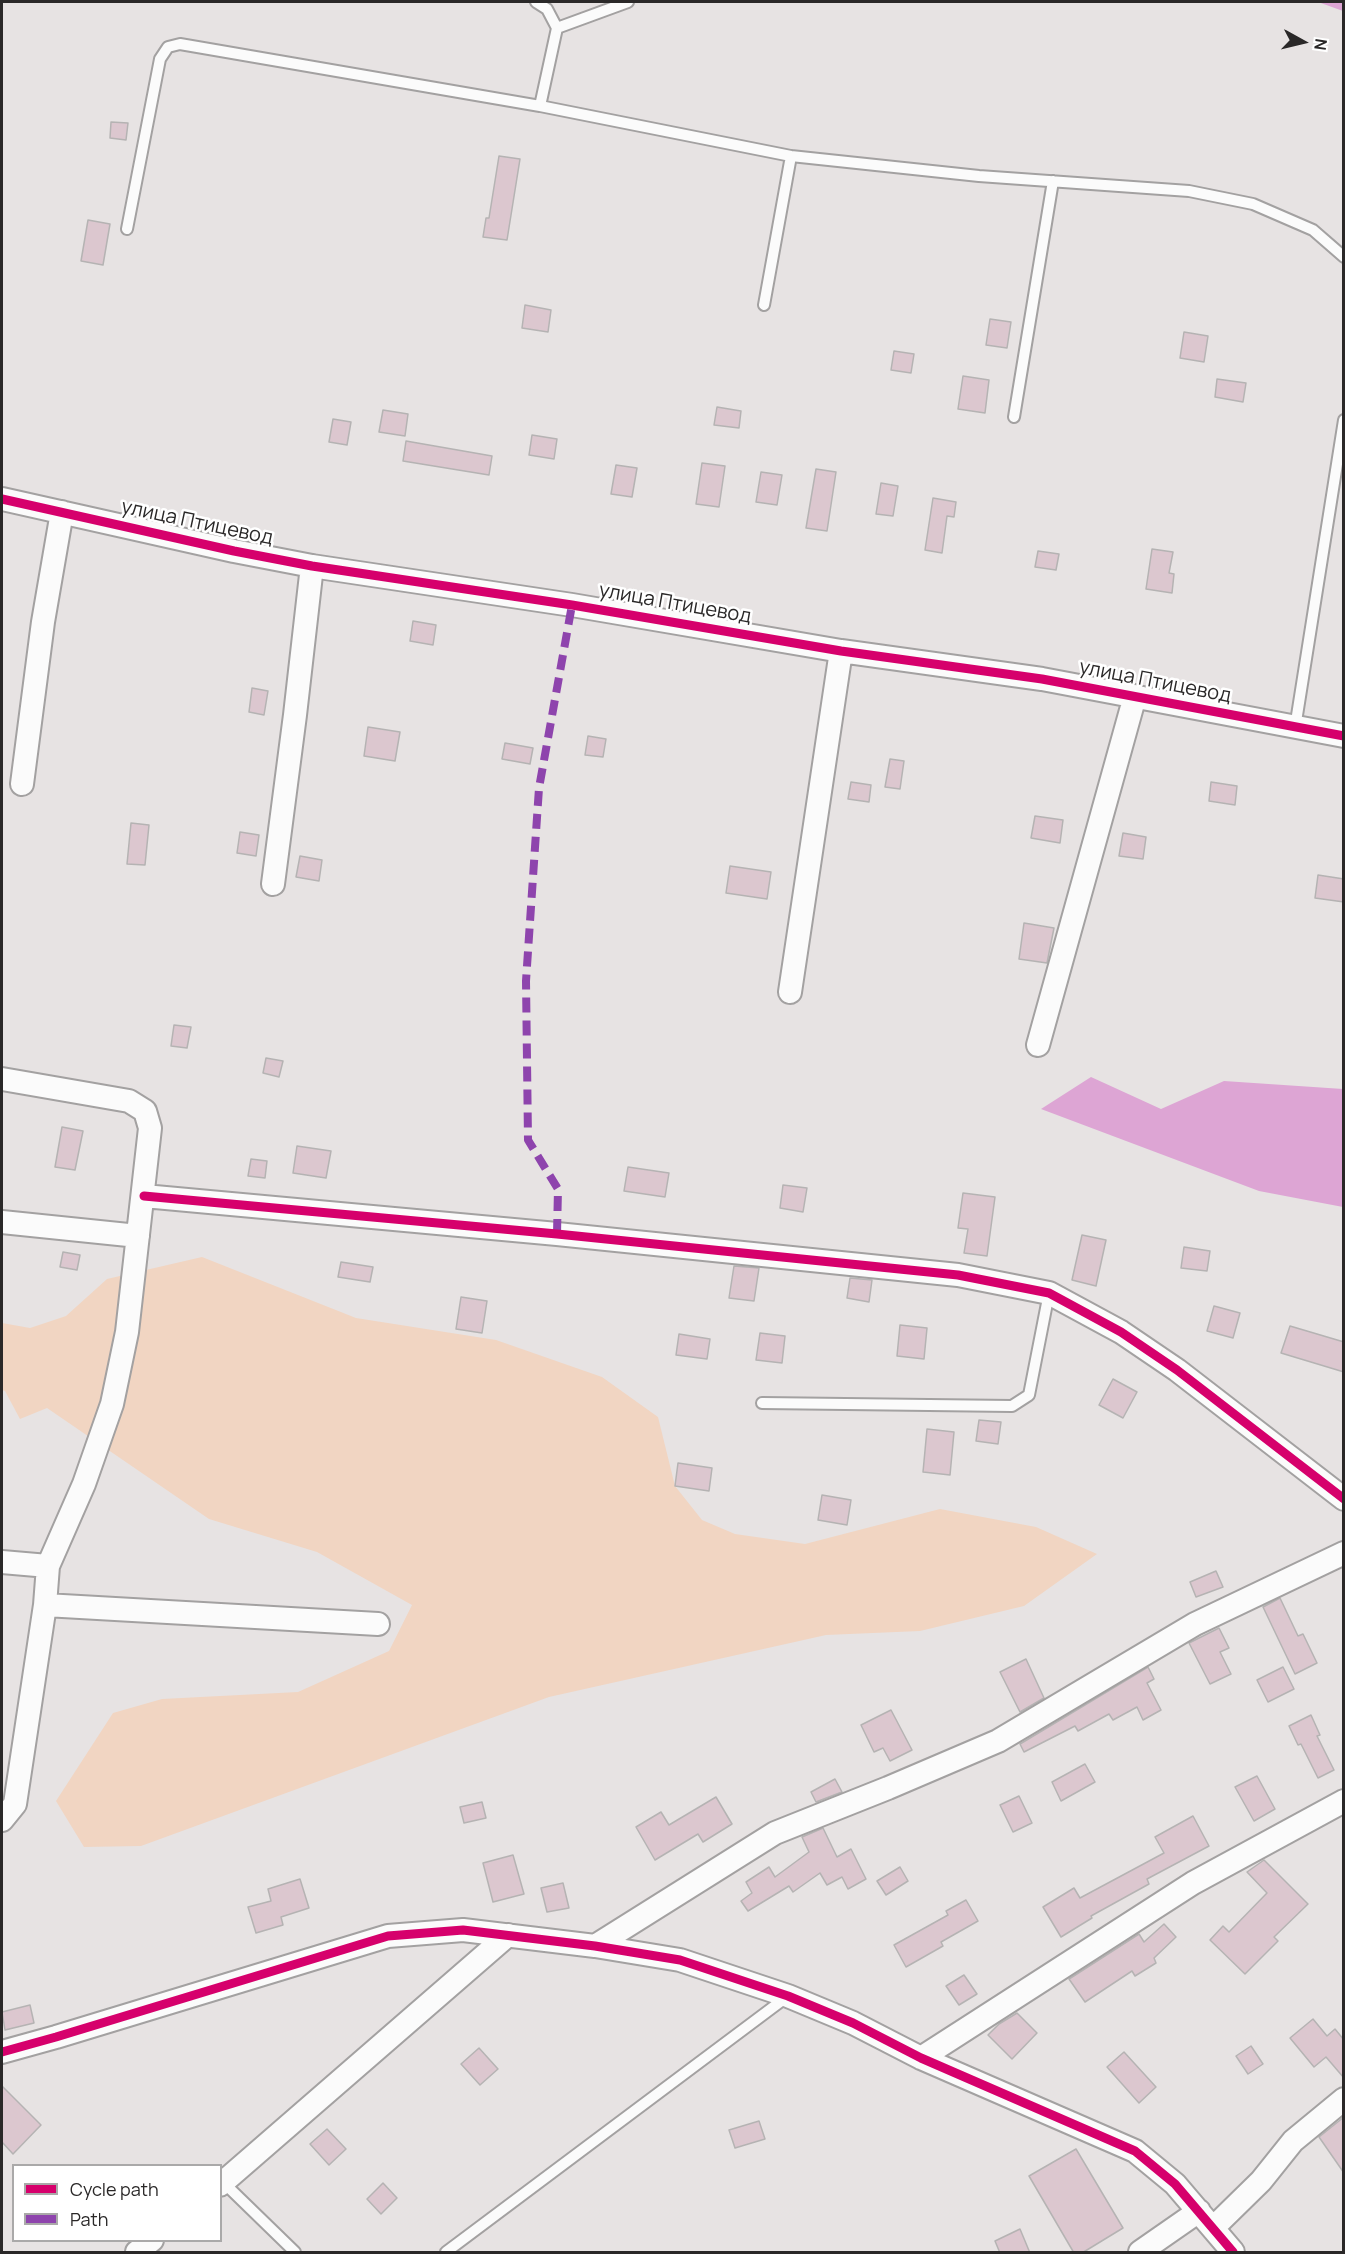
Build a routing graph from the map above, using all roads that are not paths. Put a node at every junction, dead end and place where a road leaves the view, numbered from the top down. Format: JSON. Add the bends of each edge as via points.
{"nodes":[{"id":1,"x":536,"y":2,"type":"edge"},
{"id":2,"x":628,"y":2,"type":"edge"},
{"id":3,"x":557,"y":28,"type":"junction"},
{"id":4,"x":540,"y":106,"type":"junction"},
{"id":5,"x":791,"y":156,"type":"junction"},
{"id":6,"x":1053,"y":181,"type":"junction"},
{"id":7,"x":127,"y":229,"type":"dead end"},
{"id":8,"x":1344,"y":257,"type":"edge"},
{"id":9,"x":764,"y":305,"type":"dead end"},
{"id":10,"x":1014,"y":417,"type":"dead end"},
{"id":11,"x":1344,"y":420,"type":"edge"},
{"id":12,"x":1340,"y":469,"type":"edge"},
{"id":13,"x":2,"y":499,"type":"edge"},
{"id":14,"x":62,"y":512,"type":"junction"},
{"id":15,"x":312,"y":566,"type":"junction"},
{"id":16,"x":841,"y":651,"type":"junction"},
{"id":17,"x":1135,"y":696,"type":"junction"},
{"id":18,"x":1295,"y":728,"type":"junction"},
{"id":19,"x":1344,"y":736,"type":"edge"},
{"id":20,"x":22,"y":784,"type":"dead end"},
{"id":21,"x":273,"y":884,"type":"dead end"},
{"id":22,"x":790,"y":992,"type":"dead end"},
{"id":23,"x":1038,"y":1044,"type":"dead end"},
{"id":24,"x":2,"y":1079,"type":"edge"},
{"id":25,"x":144,"y":1196,"type":"junction"},
{"id":26,"x":2,"y":1222,"type":"edge"},
{"id":27,"x":138,"y":1236,"type":"junction"},
{"id":28,"x":1049,"y":1293,"type":"junction"},
{"id":29,"x":762,"y":1403,"type":"dead end"},
{"id":30,"x":1344,"y":1498,"type":"edge"},
{"id":31,"x":1344,"y":1553,"type":"edge"},
{"id":32,"x":2,"y":1562,"type":"edge"},
{"id":33,"x":48,"y":1566,"type":"junction"},
{"id":34,"x":45,"y":1605,"type":"junction"},
{"id":35,"x":378,"y":1624,"type":"dead end"},
{"id":36,"x":1344,"y":1801,"type":"edge"},
{"id":37,"x":6,"y":1809,"type":"edge"},
{"id":38,"x":508,"y":1935,"type":"junction"},
{"id":39,"x":595,"y":1946,"type":"junction"},
{"id":40,"x":788,"y":1996,"type":"junction"},
{"id":41,"x":2,"y":2052,"type":"edge"},
{"id":42,"x":921,"y":2058,"type":"junction"},
{"id":43,"x":1344,"y":2099,"type":"edge"},
{"id":44,"x":222,"y":2184,"type":"edge"},
{"id":45,"x":1206,"y":2219,"type":"junction"},
{"id":46,"x":151,"y":2242,"type":"edge"},
{"id":47,"x":137,"y":2253,"type":"edge"},
{"id":48,"x":295,"y":2253,"type":"edge"},
{"id":49,"x":446,"y":2253,"type":"edge"},
{"id":50,"x":1140,"y":2253,"type":"edge"},
{"id":51,"x":1233,"y":2253,"type":"edge"}],
"edges":[{"from":1,"to":3,"type":"lane","via":[[547,9]]},
{"from":2,"to":3,"type":"lane"},
{"from":3,"to":4,"type":"lane"},
{"from":4,"to":5,"type":"lane"},
{"from":4,"to":7,"type":"lane","via":[[180,44],[168,47],[160,59]]},
{"from":5,"to":6,"type":"lane"},
{"from":5,"to":9,"type":"lane"},
{"from":6,"to":8,"type":"lane","via":[[1189,191],[1253,204],[1313,230]]},
{"from":6,"to":10,"type":"lane"},
{"from":11,"to":12,"type":"lane"},
{"from":12,"to":18,"type":"lane"},
{"from":13,"to":14,"type":"street","name":"улица Птицевод"},
{"from":14,"to":15,"type":"street","name":"улица Птицевод"},
{"from":14,"to":20,"type":"street"},
{"from":15,"to":16,"type":"street","name":"улица Птицевод"},
{"from":15,"to":21,"type":"street"},
{"from":16,"to":17,"type":"street","name":"улица Птицевод"},
{"from":16,"to":22,"type":"street"},
{"from":17,"to":18,"type":"street","name":"улица Птицевод"},
{"from":17,"to":23,"type":"street"},
{"from":18,"to":19,"type":"street","name":"улица Птицевод"},
{"from":24,"to":25,"type":"street","via":[[129,1101],[145,1111],[150,1128]]},
{"from":25,"to":27,"type":"street"},
{"from":25,"to":28,"type":"street","via":[[958,1275]]},
{"from":26,"to":27,"type":"street"},
{"from":27,"to":33,"type":"street","via":[[127,1332],[112,1404],[84,1484]]},
{"from":28,"to":29,"type":"lane","via":[[1029,1395],[1012,1406]]},
{"from":28,"to":30,"type":"street","via":[[1121,1332],[1168,1364]]},
{"from":31,"to":39,"type":"street","via":[[1195,1624],[998,1742],[775,1833]]},
{"from":32,"to":33,"type":"street"},
{"from":33,"to":34,"type":"street"},
{"from":34,"to":35,"type":"street"},
{"from":34,"to":37,"type":"street"},
{"from":36,"to":42,"type":"street","via":[[1193,1883]]},
{"from":38,"to":39,"type":"street"},
{"from":38,"to":41,"type":"street","via":[[463,1930],[388,1936]]},
{"from":38,"to":44,"type":"street"},
{"from":39,"to":40,"type":"street","via":[[681,1960]]},
{"from":40,"to":42,"type":"street"},
{"from":40,"to":49,"type":"lane"},
{"from":42,"to":45,"type":"street","via":[[1135,2151],[1175,2184]]},
{"from":43,"to":45,"type":"street","via":[[1293,2141],[1261,2181]]},
{"from":44,"to":48,"type":"lane"},
{"from":45,"to":50,"type":"street"},
{"from":45,"to":51,"type":"street"},
{"from":46,"to":47,"type":"street"}]}
